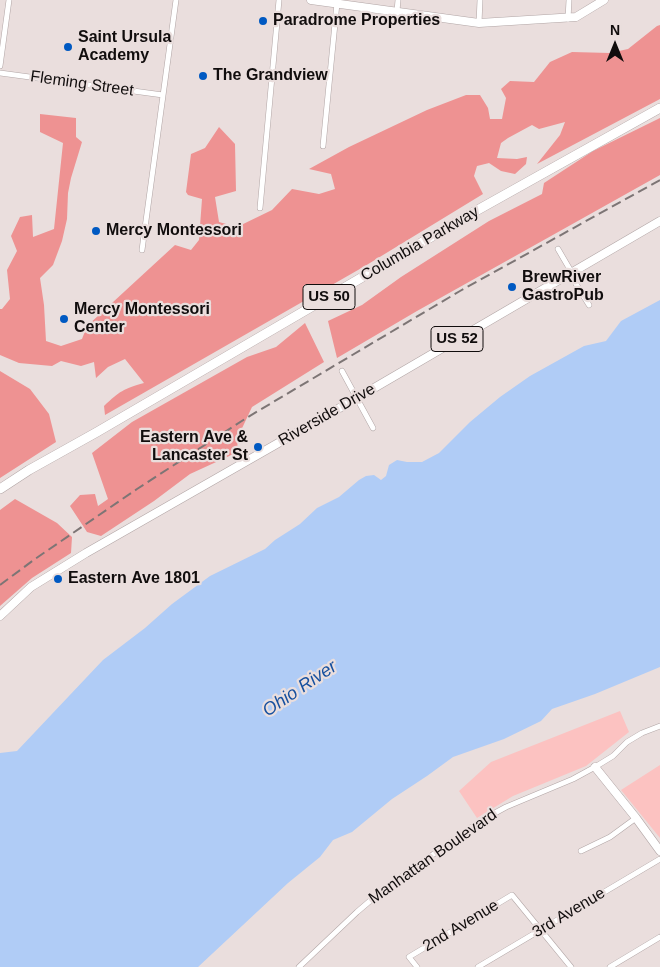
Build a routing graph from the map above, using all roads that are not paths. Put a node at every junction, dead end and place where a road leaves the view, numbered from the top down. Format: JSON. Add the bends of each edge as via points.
{"nodes":[{"id":1,"x":9,"y":0,"type":"edge"},
{"id":2,"x":176,"y":0,"type":"edge"},
{"id":3,"x":280,"y":0,"type":"edge"},
{"id":4,"x":311,"y":0,"type":"edge"},
{"id":5,"x":398,"y":0,"type":"edge"},
{"id":6,"x":480,"y":0,"type":"edge"},
{"id":7,"x":569,"y":0,"type":"edge"},
{"id":8,"x":604,"y":0,"type":"edge"},
{"id":9,"x":321,"y":1,"type":"edge"},
{"id":10,"x":337,"y":3,"type":"junction"},
{"id":11,"x":397,"y":11,"type":"junction"},
{"id":12,"x":568,"y":19,"type":"junction"},
{"id":13,"x":479,"y":23,"type":"junction"},
{"id":14,"x":0,"y":66,"type":"edge"},
{"id":15,"x":0,"y":73,"type":"edge"},
{"id":16,"x":163,"y":96,"type":"junction"},
{"id":17,"x":660,"y":108,"type":"edge"},
{"id":18,"x":323,"y":146,"type":"dead end"},
{"id":19,"x":260,"y":208,"type":"dead end"},
{"id":20,"x":660,"y":221,"type":"edge"},
{"id":21,"x":558,"y":249,"type":"dead end"},
{"id":22,"x":142,"y":250,"type":"dead end"},
{"id":23,"x":572,"y":273,"type":"junction"},
{"id":24,"x":589,"y":305,"type":"dead end"},
{"id":25,"x":342,"y":371,"type":"dead end"},
{"id":26,"x":357,"y":398,"type":"junction"},
{"id":27,"x":373,"y":428,"type":"dead end"},
{"id":28,"x":0,"y":489,"type":"edge"},
{"id":29,"x":0,"y":616,"type":"edge"},
{"id":30,"x":660,"y":726,"type":"edge"},
{"id":31,"x":595,"y":767,"type":"junction"},
{"id":32,"x":636,"y":818,"type":"junction"},
{"id":33,"x":581,"y":851,"type":"dead end"},
{"id":34,"x":660,"y":851,"type":"edge"},
{"id":35,"x":660,"y":859,"type":"edge"},
{"id":36,"x":540,"y":930,"type":"junction"},
{"id":37,"x":660,"y":937,"type":"edge"},
{"id":38,"x":299,"y":967,"type":"edge"},
{"id":39,"x":417,"y":967,"type":"edge"},
{"id":40,"x":478,"y":967,"type":"edge"},
{"id":41,"x":570,"y":967,"type":"edge"},
{"id":42,"x":610,"y":967,"type":"edge"}],
"edges":[{"from":1,"to":14,"type":"street"},
{"from":2,"to":16,"type":"street"},
{"from":3,"to":19,"type":"street"},
{"from":4,"to":9,"type":"main road"},
{"from":5,"to":11,"type":"street"},
{"from":6,"to":13,"type":"street"},
{"from":7,"to":12,"type":"street"},
{"from":8,"to":12,"type":"main road"},
{"from":9,"to":10,"type":"main road"},
{"from":10,"to":11,"type":"main road"},
{"from":10,"to":18,"type":"street"},
{"from":11,"to":13,"type":"main road"},
{"from":12,"to":13,"type":"main road"},
{"from":15,"to":16,"type":"street","name":"Fleming Street"},
{"from":16,"to":22,"type":"street"},
{"from":17,"to":28,"type":"highway","name":"Columbia Parkway","number":"US 50","via":[[474,212]]},
{"from":20,"to":23,"type":"main road","name":"Riverside Drive","number":"US 52"},
{"from":21,"to":23,"type":"street"},
{"from":23,"to":24,"type":"street"},
{"from":23,"to":26,"type":"main road","name":"Riverside Drive","number":"US 52"},
{"from":25,"to":26,"type":"street"},
{"from":26,"to":27,"type":"street"},
{"from":26,"to":29,"type":"main road","name":"Riverside Drive","number":"US 52","via":[[86,553],[31,588]]},
{"from":30,"to":31,"type":"street","name":"Manhattan Boulevard","via":[[627,742]]},
{"from":31,"to":32,"type":"main road"},
{"from":31,"to":38,"type":"street","name":"Manhattan Boulevard","via":[[482,820],[384,889]]},
{"from":32,"to":33,"type":"street","via":[[610,837]]},
{"from":32,"to":34,"type":"main road"},
{"from":35,"to":36,"type":"street","name":"3rd Avenue"},
{"from":36,"to":39,"type":"street","name":"2nd Avenue","via":[[512,895],[409,957]]},
{"from":36,"to":40,"type":"street","name":"3rd Avenue"},
{"from":36,"to":41,"type":"street"},
{"from":37,"to":42,"type":"street"}]}
